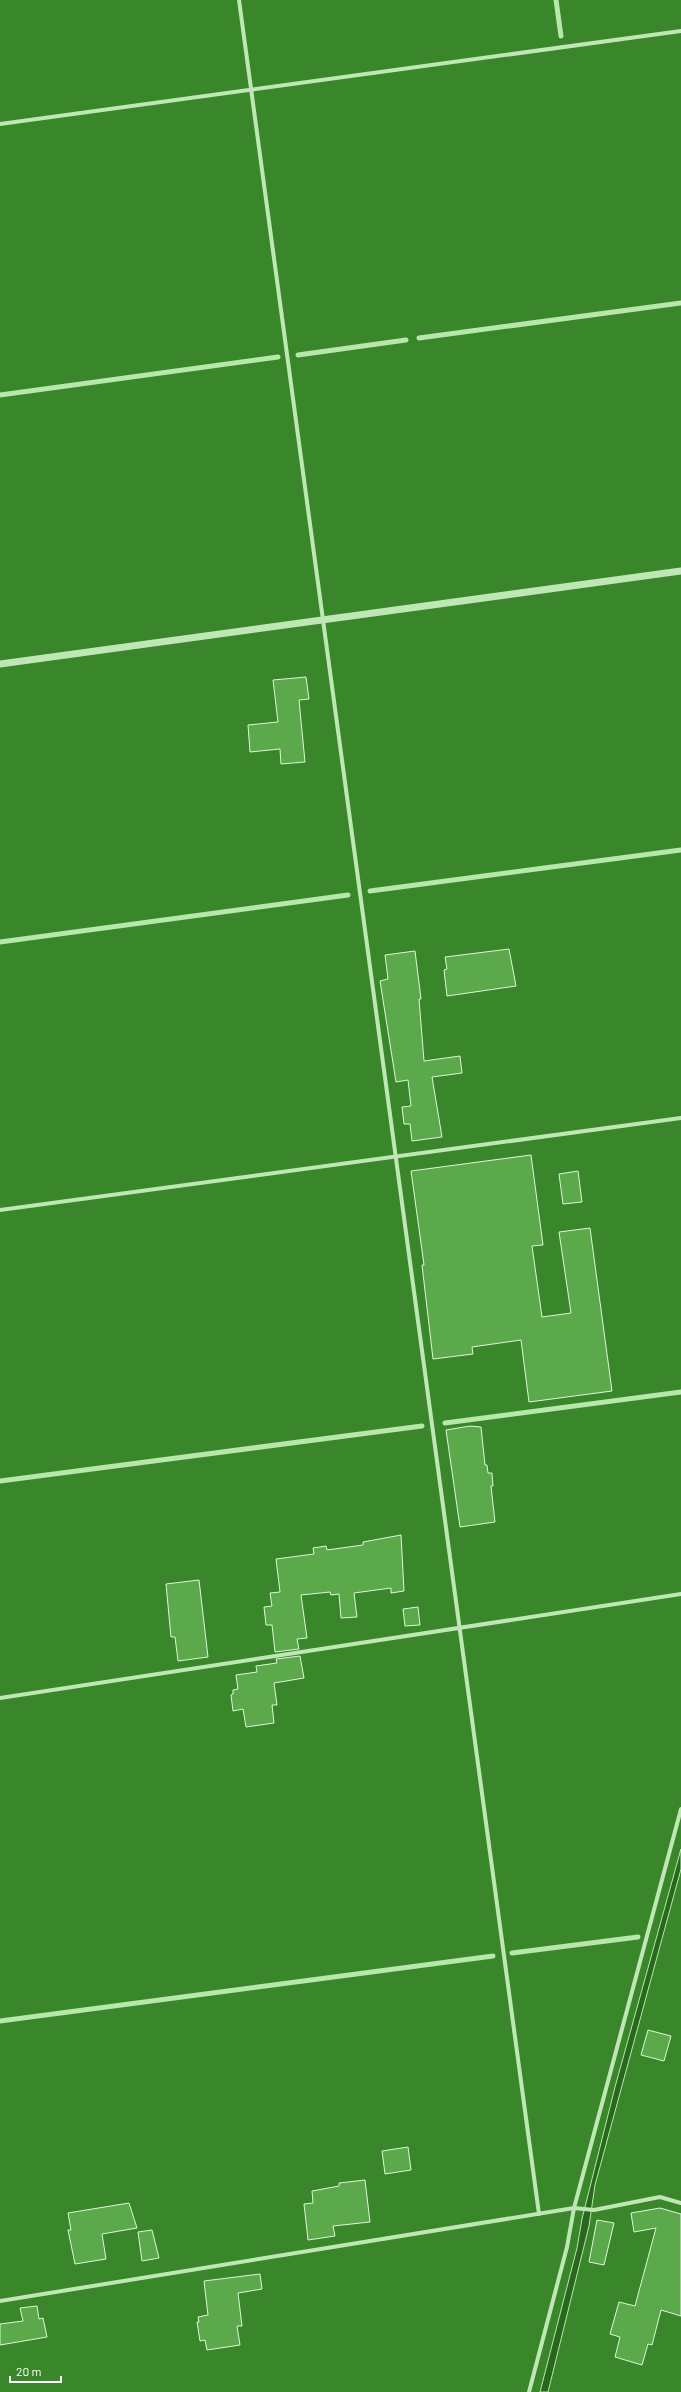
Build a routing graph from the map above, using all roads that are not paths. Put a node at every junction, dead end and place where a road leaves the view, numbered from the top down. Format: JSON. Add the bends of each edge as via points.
{"nodes":[{"id":1,"x":239,"y":0,"type":"edge"},
{"id":2,"x":681,"y":31,"type":"edge"},
{"id":3,"x":251,"y":91,"type":"junction"},
{"id":4,"x":0,"y":124,"type":"edge"},
{"id":5,"x":681,"y":571,"type":"edge"},
{"id":6,"x":322,"y":619,"type":"junction"},
{"id":7,"x":0,"y":664,"type":"edge"},
{"id":8,"x":681,"y":1118,"type":"edge"},
{"id":9,"x":396,"y":1156,"type":"junction"},
{"id":10,"x":0,"y":1210,"type":"edge"},
{"id":11,"x":681,"y":1594,"type":"edge"},
{"id":12,"x":458,"y":1628,"type":"junction"},
{"id":13,"x":0,"y":1698,"type":"edge"},
{"id":14,"x":681,"y":1809,"type":"edge"},
{"id":15,"x":681,"y":2203,"type":"edge"},
{"id":16,"x":574,"y":2208,"type":"junction"},
{"id":17,"x":539,"y":2214,"type":"junction"},
{"id":18,"x":0,"y":2301,"type":"edge"},
{"id":19,"x":529,"y":2392,"type":"edge"}],
"edges":[{"from":1,"to":3,"type":"street"},
{"from":2,"to":3,"type":"street"},
{"from":3,"to":4,"type":"street"},
{"from":3,"to":6,"type":"street"},
{"from":5,"to":6,"type":"street"},
{"from":6,"to":7,"type":"street"},
{"from":6,"to":9,"type":"street"},
{"from":8,"to":9,"type":"street"},
{"from":9,"to":10,"type":"street"},
{"from":9,"to":12,"type":"street"},
{"from":11,"to":12,"type":"street"},
{"from":12,"to":13,"type":"street"},
{"from":12,"to":17,"type":"street"},
{"from":14,"to":16,"type":"street"},
{"from":15,"to":16,"type":"street","via":[[660,2197],[594,2210]]},
{"from":16,"to":17,"type":"street"},
{"from":16,"to":19,"type":"street","via":[[567,2247]]},
{"from":17,"to":18,"type":"street"}]}
